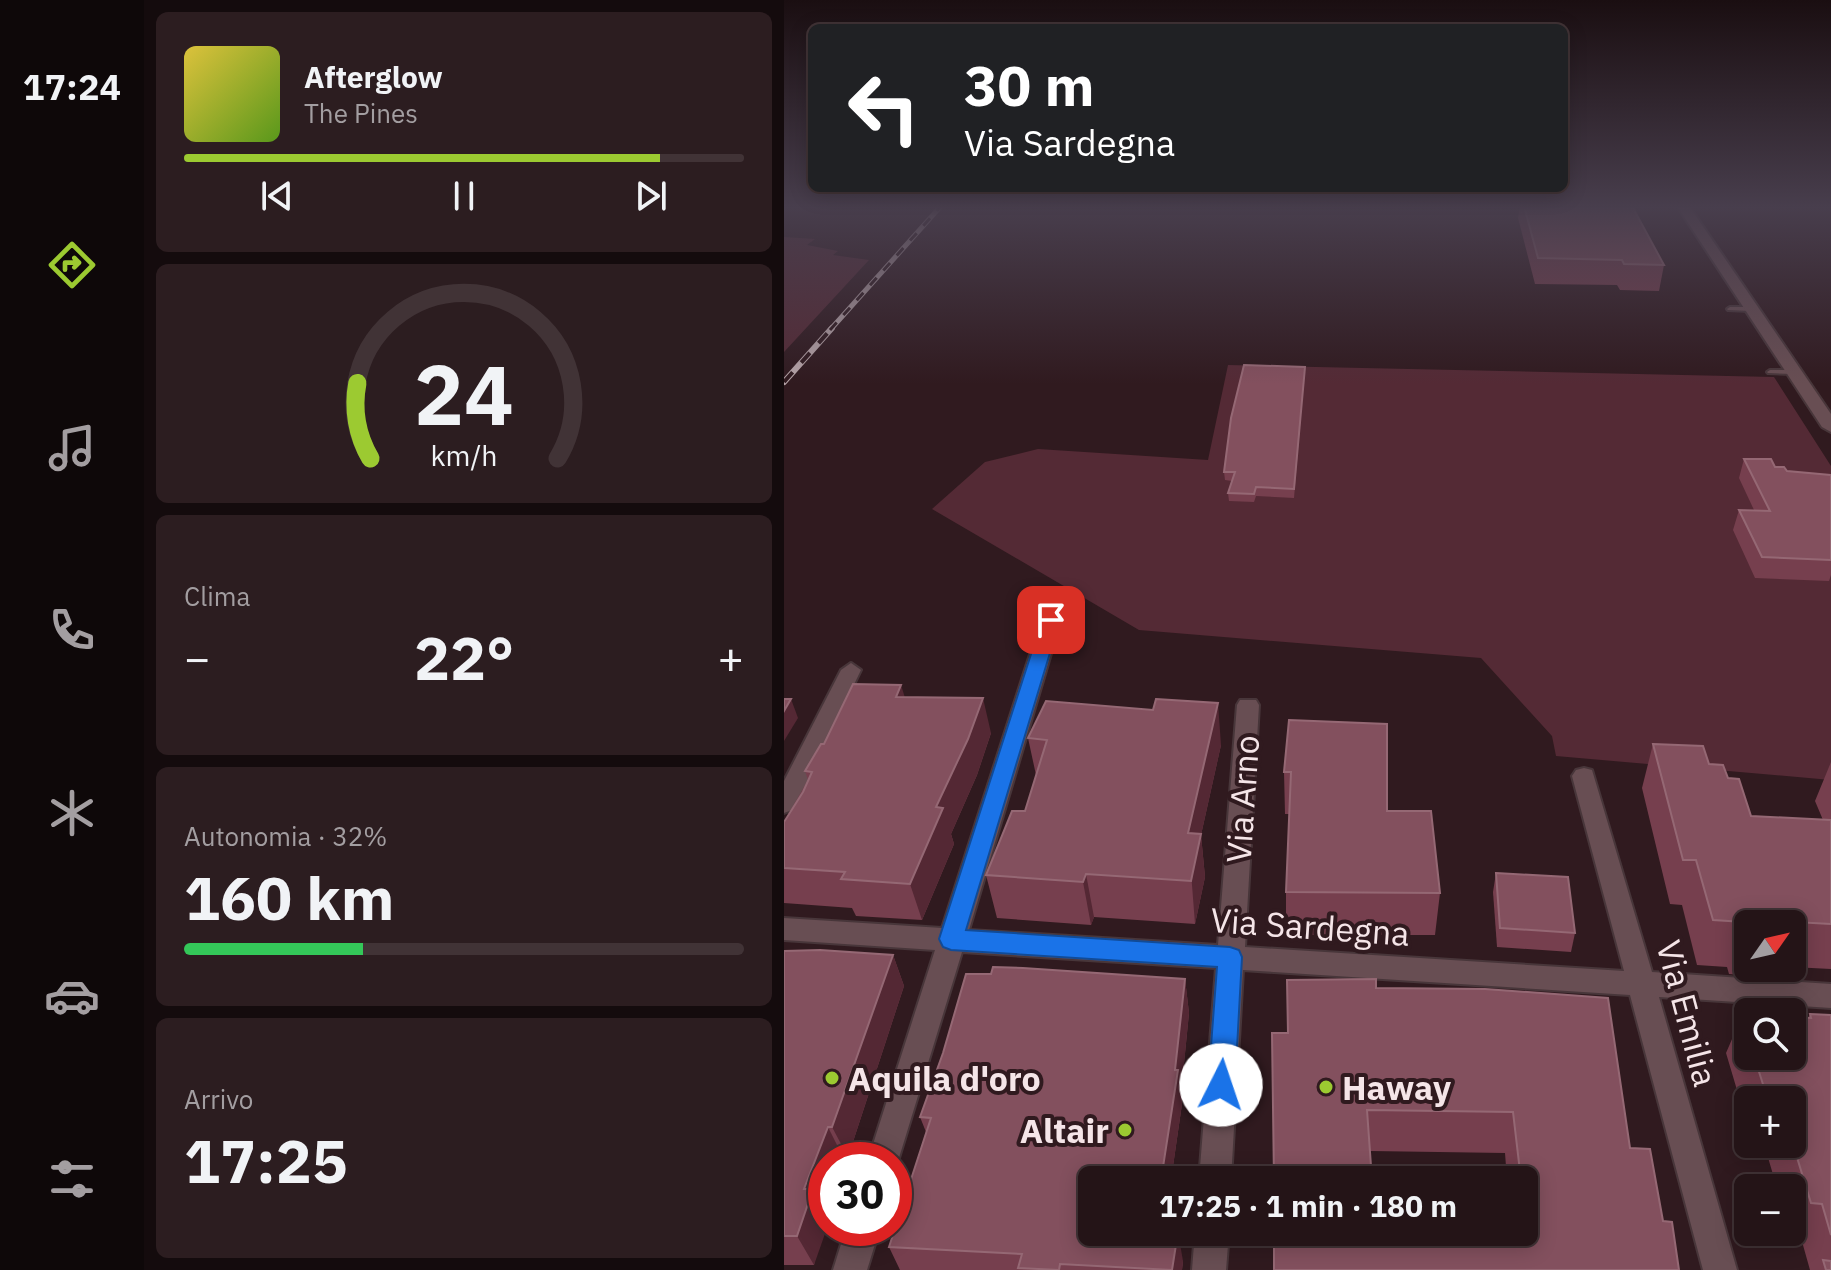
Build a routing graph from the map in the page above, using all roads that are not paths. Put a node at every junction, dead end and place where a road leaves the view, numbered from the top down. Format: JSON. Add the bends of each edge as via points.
{"nodes":[{"id":1,"x":1722,"y":265,"type":"edge"},
{"id":2,"x":1730,"y":309,"type":"dead end"},
{"id":3,"x":1751,"y":309,"type":"junction"},
{"id":4,"x":1770,"y":372,"type":"dead end"},
{"id":5,"x":1793,"y":372,"type":"junction"},
{"id":6,"x":1831,"y":427,"type":"edge"},
{"id":7,"x":1051,"y":620,"type":"dead end"},
{"id":8,"x":851,"y":670,"type":"dead end"},
{"id":9,"x":1248,"y":705,"type":"dead end"},
{"id":10,"x":1584,"y":776,"type":"dead end"},
{"id":11,"x":784,"y":804,"type":"edge"},
{"id":12,"x":784,"y":929,"type":"edge"},
{"id":13,"x":951,"y":939,"type":"junction"},
{"id":14,"x":1230,"y":957,"type":"junction"},
{"id":15,"x":1641,"y":984,"type":"junction"},
{"id":16,"x":1831,"y":996,"type":"edge"},
{"id":17,"x":889,"y":1142,"type":"edge"},
{"id":18,"x":1216,"y":1166,"type":"edge"},
{"id":19,"x":857,"y":1246,"type":"edge"},
{"id":20,"x":1211,"y":1246,"type":"edge"},
{"id":21,"x":850,"y":1270,"type":"edge"},
{"id":22,"x":1209,"y":1270,"type":"edge"},
{"id":23,"x":1720,"y":1270,"type":"edge"}],
"edges":[{"from":1,"to":3,"type":"street"},
{"from":2,"to":3,"type":"lane"},
{"from":3,"to":5,"type":"street"},
{"from":4,"to":5,"type":"lane"},
{"from":5,"to":6,"type":"street"},
{"from":7,"to":13,"type":"street"},
{"from":8,"to":11,"type":"street"},
{"from":9,"to":14,"type":"street","name":"Via Arno"},
{"from":10,"to":15,"type":"street","name":"Via Emilia"},
{"from":12,"to":13,"type":"street","name":"Via Sardegna"},
{"from":13,"to":14,"type":"street","name":"Via Sardegna"},
{"from":13,"to":17,"type":"street"},
{"from":14,"to":15,"type":"street","name":"Via Sardegna"},
{"from":14,"to":18,"type":"street","name":"Via Arno"},
{"from":15,"to":16,"type":"street","name":"Via Sardegna"},
{"from":15,"to":23,"type":"street","name":"Via Emilia"},
{"from":19,"to":21,"type":"street"},
{"from":20,"to":22,"type":"street"}]}
